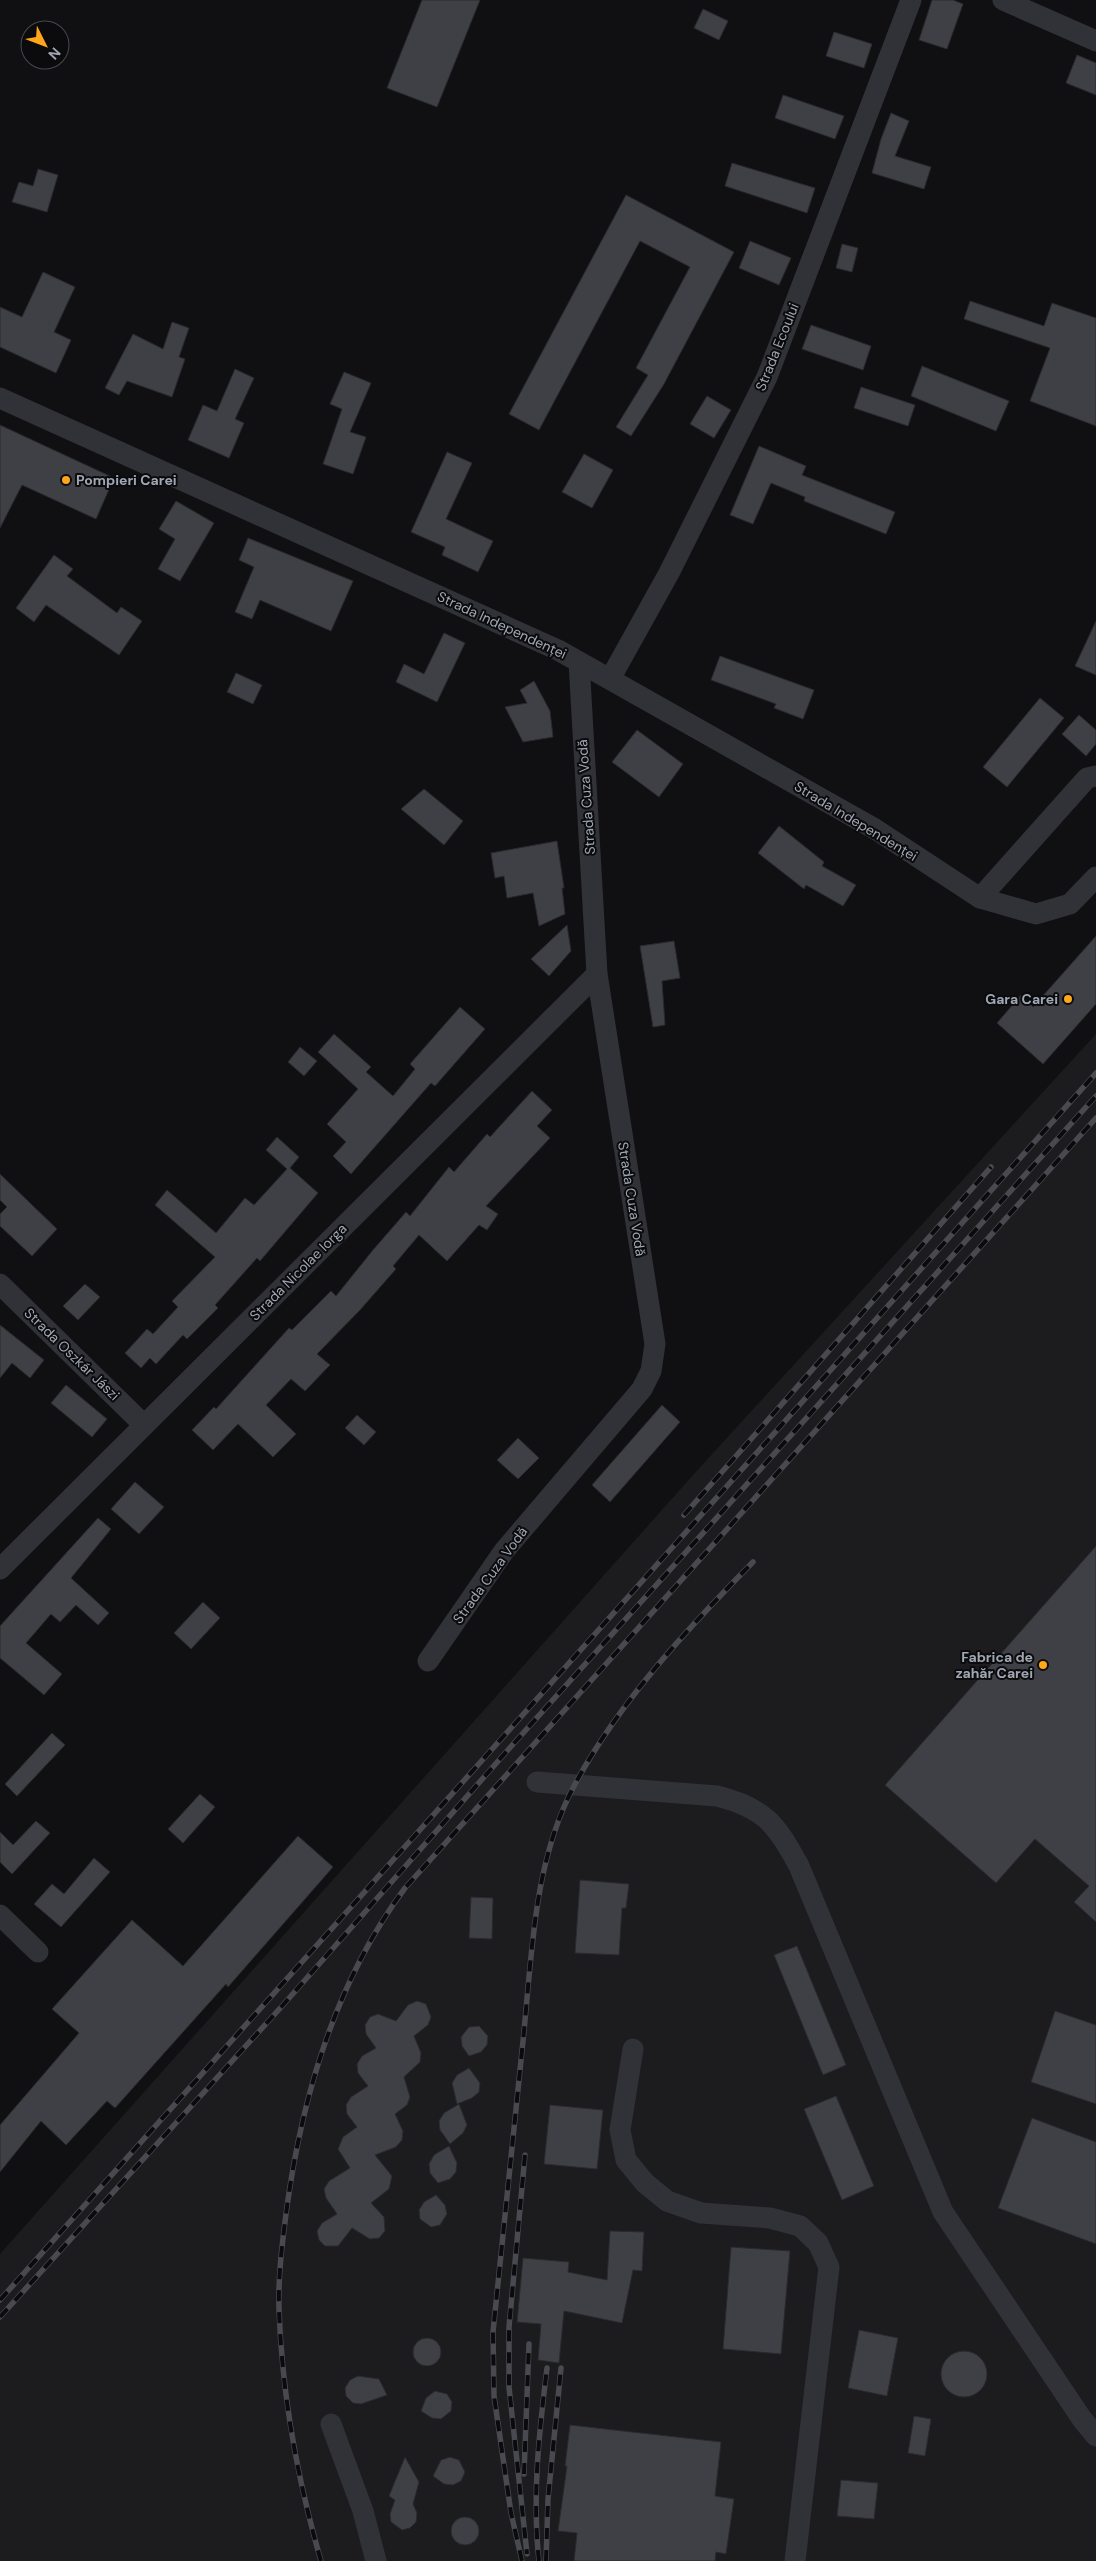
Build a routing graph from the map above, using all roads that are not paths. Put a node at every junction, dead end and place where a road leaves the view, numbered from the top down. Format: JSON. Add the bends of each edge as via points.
{"nodes":[{"id":1,"x":911,"y":0,"type":"edge"},
{"id":2,"x":1003,"y":0,"type":"edge"},
{"id":3,"x":1096,"y":41,"type":"edge"},
{"id":4,"x":0,"y":398,"type":"edge"},
{"id":5,"x":580,"y":662,"type":"junction"},
{"id":6,"x":610,"y":679,"type":"junction"},
{"id":7,"x":1096,"y":776,"type":"edge"},
{"id":8,"x":1096,"y":877,"type":"edge"},
{"id":9,"x":980,"y":898,"type":"junction"},
{"id":10,"x":597,"y":974,"type":"junction"},
{"id":11,"x":0,"y":1284,"type":"edge"},
{"id":12,"x":144,"y":1425,"type":"junction"},
{"id":13,"x":0,"y":1569,"type":"edge"},
{"id":14,"x":428,"y":1661,"type":"dead end"},
{"id":15,"x":538,"y":1782,"type":"dead end"},
{"id":16,"x":0,"y":1915,"type":"edge"},
{"id":17,"x":38,"y":1952,"type":"dead end"},
{"id":18,"x":633,"y":2049,"type":"dead end"},
{"id":19,"x":1089,"y":2412,"type":"edge"},
{"id":20,"x":331,"y":2424,"type":"dead end"},
{"id":21,"x":1096,"y":2436,"type":"edge"},
{"id":22,"x":376,"y":2561,"type":"edge"},
{"id":23,"x":795,"y":2561,"type":"edge"}],
"edges":[{"from":1,"to":6,"type":"street","name":"Strada Ecoului","via":[[767,377],[669,573]]},
{"from":2,"to":3,"type":"street"},
{"from":4,"to":5,"type":"street","name":"Strada Independenței"},
{"from":5,"to":6,"type":"street","name":"Strada Independenței"},
{"from":5,"to":10,"type":"street","name":"Strada Cuza Vodă"},
{"from":6,"to":9,"type":"street","name":"Strada Independenței","via":[[874,829]]},
{"from":7,"to":9,"type":"street","via":[[1087,778]]},
{"from":8,"to":9,"type":"street","name":"Strada Independenței","via":[[1070,904],[1036,914]]},
{"from":10,"to":12,"type":"street","name":"Strada Nicolae Iorga"},
{"from":10,"to":14,"type":"street","name":"Strada Cuza Vodă","via":[[655,1344],[651,1371],[642,1389],[504,1551]]},
{"from":11,"to":12,"type":"street","name":"Strada Oszkár Jászi"},
{"from":12,"to":13,"type":"street","name":"Strada Nicolae Iorga"},
{"from":15,"to":19,"type":"street","via":[[717,1796],[758,1810],[775,1828],[798,1866],[943,2212]]},
{"from":16,"to":17,"type":"street"},
{"from":18,"to":23,"type":"street","via":[[620,2130],[626,2160],[645,2183],[667,2201],[701,2214],[770,2218],[800,2226],[818,2243],[829,2267]]},
{"from":19,"to":21,"type":"street"},
{"from":20,"to":22,"type":"street","via":[[363,2511]]}]}
